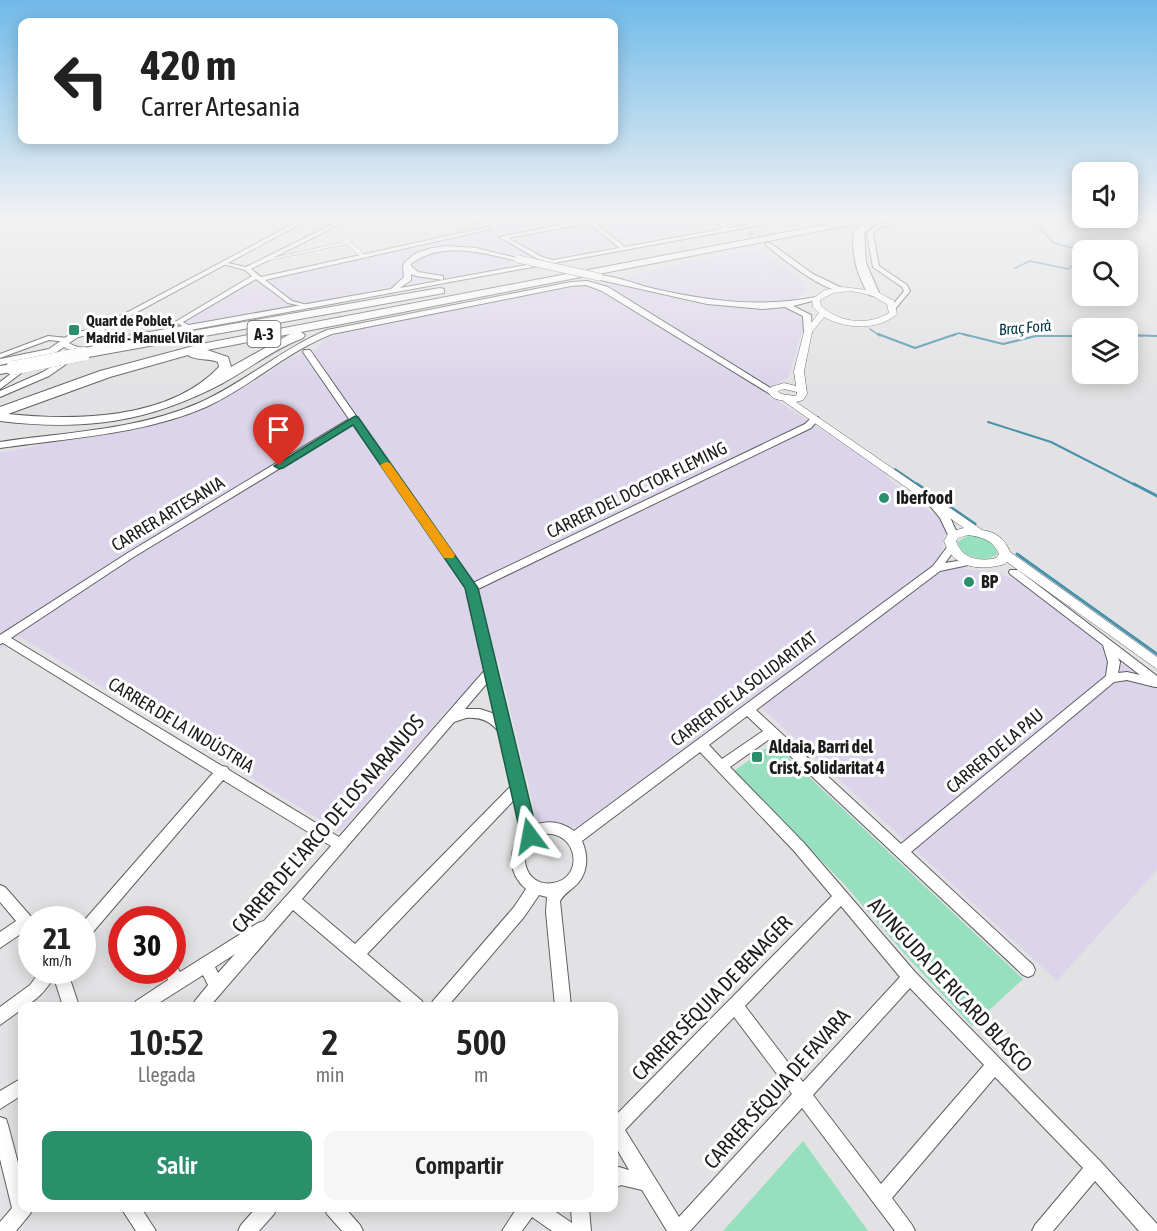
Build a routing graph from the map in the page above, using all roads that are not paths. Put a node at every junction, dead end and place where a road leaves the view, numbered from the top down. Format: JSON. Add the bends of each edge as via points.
{"nodes":[{"id":1,"x":204,"y":274,"type":"edge"},
{"id":2,"x":254,"y":274,"type":"edge"},
{"id":3,"x":276,"y":274,"type":"edge"},
{"id":4,"x":407,"y":274,"type":"edge"},
{"id":5,"x":418,"y":274,"type":"edge"},
{"id":6,"x":517,"y":274,"type":"edge"},
{"id":7,"x":581,"y":274,"type":"edge"},
{"id":8,"x":584,"y":274,"type":"edge"},
{"id":9,"x":863,"y":274,"type":"edge"},
{"id":10,"x":887,"y":274,"type":"edge"},
{"id":11,"x":480,"y":275,"type":"joint"},
{"id":12,"x":810,"y":276,"type":"joint"},
{"id":13,"x":258,"y":278,"type":"junction"},
{"id":14,"x":864,"y":278,"type":"junction"},
{"id":15,"x":845,"y":289,"type":"junction"},
{"id":16,"x":440,"y":291,"type":"junction"},
{"id":17,"x":381,"y":294,"type":"junction"},
{"id":18,"x":877,"y":295,"type":"junction"},
{"id":19,"x":903,"y":296,"type":"junction"},
{"id":20,"x":818,"y":297,"type":"junction"},
{"id":21,"x":762,"y":304,"type":"junction"},
{"id":22,"x":309,"y":307,"type":"junction"},
{"id":23,"x":789,"y":307,"type":"junction"},
{"id":24,"x":894,"y":307,"type":"junction"},
{"id":25,"x":387,"y":312,"type":"junction"},
{"id":26,"x":822,"y":312,"type":"junction"},
{"id":27,"x":373,"y":317,"type":"junction"},
{"id":28,"x":845,"y":321,"type":"junction"},
{"id":29,"x":116,"y":322,"type":"junction"},
{"id":30,"x":190,"y":328,"type":"junction"},
{"id":31,"x":94,"y":331,"type":"junction"},
{"id":32,"x":108,"y":335,"type":"junction"},
{"id":33,"x":808,"y":336,"type":"junction"},
{"id":34,"x":315,"y":338,"type":"junction"},
{"id":35,"x":67,"y":342,"type":"junction"},
{"id":36,"x":52,"y":351,"type":"junction"},
{"id":37,"x":83,"y":352,"type":"junction"},
{"id":38,"x":307,"y":352,"type":"junction"},
{"id":39,"x":0,"y":356,"type":"edge"},
{"id":40,"x":283,"y":356,"type":"junction"},
{"id":41,"x":0,"y":362,"type":"edge"},
{"id":42,"x":142,"y":363,"type":"junction"},
{"id":43,"x":7,"y":369,"type":"edge"},
{"id":44,"x":263,"y":369,"type":"junction"},
{"id":45,"x":799,"y":371,"type":"junction"},
{"id":46,"x":210,"y":384,"type":"junction"},
{"id":47,"x":0,"y":386,"type":"edge"},
{"id":48,"x":778,"y":388,"type":"junction"},
{"id":49,"x":0,"y":394,"type":"edge"},
{"id":50,"x":799,"y":394,"type":"junction"},
{"id":51,"x":0,"y":400,"type":"edge"},
{"id":52,"x":787,"y":400,"type":"junction"},
{"id":53,"x":0,"y":412,"type":"edge"},
{"id":54,"x":0,"y":417,"type":"edge"},
{"id":55,"x":355,"y":419,"type":"junction"},
{"id":56,"x":818,"y":421,"type":"junction"},
{"id":57,"x":0,"y":446,"type":"edge"},
{"id":58,"x":930,"y":500,"type":"junction"},
{"id":59,"x":978,"y":531,"type":"junction"},
{"id":60,"x":952,"y":541,"type":"junction"},
{"id":61,"x":1005,"y":554,"type":"junction"},
{"id":62,"x":970,"y":562,"type":"junction"},
{"id":63,"x":991,"y":565,"type":"junction"},
{"id":64,"x":937,"y":568,"type":"junction"},
{"id":65,"x":1014,"y":572,"type":"junction"},
{"id":66,"x":471,"y":588,"type":"junction"},
{"id":67,"x":1062,"y":596,"type":"junction"},
{"id":68,"x":2,"y":639,"type":"edge"},
{"id":69,"x":1108,"y":643,"type":"junction"},
{"id":70,"x":1157,"y":664,"type":"edge"},
{"id":71,"x":491,"y":671,"type":"junction"},
{"id":72,"x":1111,"y":678,"type":"junction"},
{"id":73,"x":1157,"y":683,"type":"edge"},
{"id":74,"x":747,"y":709,"type":"junction"},
{"id":75,"x":449,"y":719,"type":"junction"},
{"id":76,"x":505,"y":730,"type":"junction"},
{"id":77,"x":771,"y":732,"type":"junction"},
{"id":78,"x":700,"y":744,"type":"junction"},
{"id":79,"x":721,"y":766,"type":"junction"},
{"id":80,"x":223,"y":771,"type":"junction"},
{"id":81,"x":518,"y":787,"type":"junction"},
{"id":82,"x":530,"y":836,"type":"junction"},
{"id":83,"x":574,"y":839,"type":"junction"},
{"id":84,"x":339,"y":844,"type":"junction"},
{"id":85,"x":901,"y":852,"type":"junction"},
{"id":86,"x":548,"y":888,"type":"junction"},
{"id":87,"x":0,"y":892,"type":"edge"},
{"id":88,"x":841,"y":896,"type":"junction"},
{"id":89,"x":292,"y":900,"type":"junction"},
{"id":90,"x":18,"y":912,"type":"edge"},
{"id":91,"x":96,"y":918,"type":"edge"},
{"id":92,"x":274,"y":921,"type":"junction"},
{"id":93,"x":18,"y":931,"type":"edge"},
{"id":94,"x":0,"y":941,"type":"edge"},
{"id":95,"x":356,"y":954,"type":"junction"},
{"id":96,"x":206,"y":964,"type":"junction"},
{"id":97,"x":1028,"y":970,"type":"dead end"},
{"id":98,"x":186,"y":972,"type":"edge"},
{"id":99,"x":910,"y":977,"type":"junction"},
{"id":100,"x":40,"y":984,"type":"edge"},
{"id":101,"x":64,"y":984,"type":"edge"},
{"id":102,"x":165,"y":984,"type":"edge"},
{"id":103,"x":217,"y":987,"type":"junction"},
{"id":104,"x":19,"y":1002,"type":"edge"},
{"id":105,"x":70,"y":1002,"type":"edge"},
{"id":106,"x":145,"y":1002,"type":"edge"},
{"id":107,"x":204,"y":1002,"type":"edge"},
{"id":108,"x":412,"y":1002,"type":"edge"},
{"id":109,"x":441,"y":1002,"type":"edge"},
{"id":110,"x":564,"y":1002,"type":"edge"},
{"id":111,"x":18,"y":1003,"type":"edge"},
{"id":112,"x":735,"y":1006,"type":"junction"},
{"id":113,"x":0,"y":1017,"type":"edge"},
{"id":114,"x":994,"y":1065,"type":"junction"},
{"id":115,"x":18,"y":1089,"type":"edge"},
{"id":116,"x":802,"y":1095,"type":"junction"},
{"id":117,"x":0,"y":1101,"type":"edge"},
{"id":118,"x":0,"y":1125,"type":"edge"},
{"id":119,"x":618,"y":1125,"type":"edge"},
{"id":120,"x":618,"y":1136,"type":"edge"},
{"id":121,"x":1095,"y":1168,"type":"junction"},
{"id":122,"x":618,"y":1177,"type":"edge"},
{"id":123,"x":645,"y":1182,"type":"junction"},
{"id":124,"x":18,"y":1191,"type":"edge"},
{"id":125,"x":880,"y":1198,"type":"junction"},
{"id":126,"x":20,"y":1212,"type":"edge"},
{"id":127,"x":133,"y":1212,"type":"edge"},
{"id":128,"x":264,"y":1212,"type":"edge"},
{"id":129,"x":337,"y":1212,"type":"edge"},
{"id":130,"x":525,"y":1212,"type":"edge"},
{"id":131,"x":541,"y":1212,"type":"edge"},
{"id":132,"x":580,"y":1212,"type":"edge"},
{"id":133,"x":4,"y":1231,"type":"edge"},
{"id":134,"x":147,"y":1231,"type":"edge"},
{"id":135,"x":246,"y":1231,"type":"edge"},
{"id":136,"x":354,"y":1231,"type":"edge"},
{"id":137,"x":511,"y":1231,"type":"edge"},
{"id":138,"x":568,"y":1231,"type":"edge"},
{"id":139,"x":582,"y":1231,"type":"edge"},
{"id":140,"x":678,"y":1231,"type":"edge"},
{"id":141,"x":906,"y":1231,"type":"edge"},
{"id":142,"x":1041,"y":1231,"type":"edge"},
{"id":143,"x":1151,"y":1231,"type":"edge"}],
"edges":[{"from":1,"to":29,"type":"street"},
{"from":2,"to":13,"type":"street"},
{"from":3,"to":13,"type":"street"},
{"from":4,"to":17,"type":"street","via":[[406,281]]},
{"from":5,"to":11,"type":"street","via":[[430,278]]},
{"from":6,"to":16,"type":"highway","number":"A-3"},
{"from":7,"to":25,"type":"highway","number":"A-3"},
{"from":8,"to":21,"type":"street","bridge":true,"via":[[695,299]]},
{"from":9,"to":14,"type":"highway"},
{"from":10,"to":19,"type":"street","via":[[905,286]]},
{"from":11,"to":17,"type":"street"},
{"from":12,"to":15,"type":"street"},
{"from":12,"to":20,"type":"street"},
{"from":13,"to":22,"type":"street","via":[[290,302]]},
{"from":13,"to":30,"type":"street","via":[[178,322]]},
{"from":14,"to":15,"type":"highway"},
{"from":14,"to":18,"type":"highway"},
{"from":15,"to":18,"type":"main road"},
{"from":15,"to":20,"type":"main road"},
{"from":16,"to":37,"type":"highway"},
{"from":16,"to":51,"type":"highway","number":"A-3","via":[[168,346]]},
{"from":17,"to":22,"type":"street"},
{"from":18,"to":19,"type":"street"},
{"from":18,"to":24,"type":"main road"},
{"from":19,"to":24,"type":"street"},
{"from":20,"to":21,"type":"street","via":[[804,302]]},
{"from":20,"to":26,"type":"main road","via":[[815,303]]},
{"from":21,"to":23,"type":"street"},
{"from":22,"to":30,"type":"street"},
{"from":23,"to":26,"type":"street"},
{"from":23,"to":33,"type":"street","via":[[807,315]]},
{"from":24,"to":28,"type":"main road","via":[[893,314],[873,323]]},
{"from":25,"to":27,"type":"highway"},
{"from":25,"to":42,"type":"highway","number":"A-3"},
{"from":26,"to":28,"type":"main road"},
{"from":26,"to":33,"type":"main road"},
{"from":27,"to":44,"type":"highway","via":[[294,340]]},
{"from":27,"to":46,"type":"highway","via":[[285,340]]},
{"from":28,"to":33,"type":"main road","via":[[825,324]]},
{"from":29,"to":31,"type":"street"},
{"from":29,"to":32,"type":"street"},
{"from":30,"to":32,"type":"street","via":[[127,338]]},
{"from":31,"to":32,"type":"street"},
{"from":31,"to":35,"type":"street"},
{"from":32,"to":37,"type":"street","via":[[103,344]]},
{"from":33,"to":45,"type":"main road"},
{"from":34,"to":38,"type":"street"},
{"from":34,"to":40,"type":"street"},
{"from":34,"to":48,"type":"street","via":[[349,327],[564,284],[595,285],[755,380]]},
{"from":35,"to":36,"type":"street"},
{"from":35,"to":37,"type":"street","via":[[70,348]]},
{"from":35,"to":39,"type":"street","via":[[48,338]]},
{"from":36,"to":41,"type":"street"},
{"from":36,"to":47,"type":"street"},
{"from":37,"to":43,"type":"highway","bridge":true},
{"from":37,"to":49,"type":"street"},
{"from":38,"to":40,"type":"street"},
{"from":38,"to":55,"type":"street"},
{"from":40,"to":44,"type":"street"},
{"from":42,"to":46,"type":"highway","via":[[189,355],[217,357],[224,360],[225,368]]},
{"from":42,"to":53,"type":"highway","number":"A-3"},
{"from":44,"to":57,"type":"street","via":[[225,394],[159,420]]},
{"from":45,"to":48,"type":"main road"},
{"from":45,"to":50,"type":"main road"},
{"from":46,"to":54,"type":"highway","via":[[162,407],[114,419],[65,424]]},
{"from":48,"to":50,"type":"main road"},
{"from":48,"to":52,"type":"main road","via":[[778,397]]},
{"from":50,"to":52,"type":"main road"},
{"from":50,"to":56,"type":"main road"},
{"from":52,"to":56,"type":"main road"},
{"from":55,"to":66,"type":"street"},
{"from":55,"to":68,"type":"street","name":"CARRER ARTESANIA","via":[[129,556]]},
{"from":56,"to":58,"type":"main road"},
{"from":56,"to":66,"type":"street","name":"CARRER DEL DOCTOR FLEMING"},
{"from":58,"to":59,"type":"main road"},
{"from":58,"to":60,"type":"street","via":[[945,517]]},
{"from":59,"to":60,"type":"main road","via":[[968,531]]},
{"from":59,"to":61,"type":"main road","via":[[1000,543]]},
{"from":60,"to":62,"type":"main road","via":[[958,556]]},
{"from":60,"to":64,"type":"street","name":"CARRER DE LA SOLIDARITAT"},
{"from":61,"to":63,"type":"main road","via":[[1002,561]]},
{"from":61,"to":67,"type":"main road"},
{"from":62,"to":63,"type":"main road"},
{"from":62,"to":64,"type":"street","name":"CARRER DE LA SOLIDARITAT"},
{"from":63,"to":65,"type":"main road"},
{"from":64,"to":74,"type":"street","name":"CARRER DE LA SOLIDARITAT"},
{"from":65,"to":67,"type":"main road"},
{"from":65,"to":69,"type":"street"},
{"from":66,"to":71,"type":"street"},
{"from":67,"to":70,"type":"main road"},
{"from":68,"to":80,"type":"street","name":"CARRER DE LA INDÚSTRIA"},
{"from":69,"to":72,"type":"street","via":[[1114,662]]},
{"from":69,"to":73,"type":"street"},
{"from":71,"to":75,"type":"street","name":"CARRER DE L'ARCO DE LOS NARANJOS"},
{"from":71,"to":76,"type":"street"},
{"from":72,"to":73,"type":"street","via":[[1126,676]]},
{"from":72,"to":85,"type":"street","name":"CARRER DE LA PAU"},
{"from":74,"to":77,"type":"street"},
{"from":74,"to":78,"type":"street","name":"CARRER DE LA SOLIDARITAT"},
{"from":75,"to":76,"type":"street","via":[[469,712],[481,714],[493,718]]},
{"from":75,"to":84,"type":"street","name":"CARRER DE L'ARCO DE LOS NARANJOS"},
{"from":76,"to":81,"type":"street"},
{"from":77,"to":79,"type":"street"},
{"from":77,"to":85,"type":"street"},
{"from":78,"to":79,"type":"street","name":"AVINGUDA DE RICARD BLASCO"},
{"from":78,"to":83,"type":"street","name":"CARRER DE LA SOLIDARITAT"},
{"from":79,"to":88,"type":"street","name":"AVINGUDA DE RICARD BLASCO"},
{"from":80,"to":84,"type":"street","name":"CARRER DE LA INDÚSTRIA"},
{"from":80,"to":91,"type":"street"},
{"from":81,"to":82,"type":"street"},
{"from":81,"to":95,"type":"street"},
{"from":82,"to":83,"type":"street","via":[[553,830]]},
{"from":82,"to":86,"type":"street","via":[[519,848],[516,863],[522,878]]},
{"from":83,"to":86,"type":"street","via":[[581,851],[581,865],[574,878]]},
{"from":84,"to":89,"type":"street","name":"CARRER DE L'ARCO DE LOS NARANJOS"},
{"from":85,"to":97,"type":"street"},
{"from":86,"to":109,"type":"street","via":[[519,912]]},
{"from":86,"to":110,"type":"street","via":[[553,900]]},
{"from":87,"to":90,"type":"street"},
{"from":88,"to":99,"type":"street","name":"AVINGUDA DE RICARD BLASCO"},
{"from":88,"to":112,"type":"street","name":"CARRER SÈQUIA DE BENAGER"},
{"from":89,"to":92,"type":"street","name":"CARRER DE L'ARCO DE LOS NARANJOS"},
{"from":89,"to":95,"type":"street"},
{"from":92,"to":96,"type":"street"},
{"from":92,"to":103,"type":"street","name":"CARRER DE L'ARCO DE LOS NARANJOS"},
{"from":93,"to":94,"type":"street"},
{"from":95,"to":108,"type":"street"},
{"from":96,"to":98,"type":"street"},
{"from":96,"to":103,"type":"street"},
{"from":99,"to":114,"type":"street","name":"AVINGUDA DE RICARD BLASCO"},
{"from":99,"to":116,"type":"street","name":"CARRER SÈQUIA DE FAVARA"},
{"from":100,"to":104,"type":"street"},
{"from":101,"to":105,"type":"street"},
{"from":102,"to":106,"type":"street"},
{"from":103,"to":107,"type":"street","name":"CARRER DE L'ARCO DE LOS NARANJOS"},
{"from":111,"to":113,"type":"street"},
{"from":112,"to":116,"type":"street"},
{"from":112,"to":119,"type":"street","name":"CARRER SÈQUIA DE BENAGER"},
{"from":114,"to":121,"type":"street","name":"AVINGUDA DE RICARD BLASCO"},
{"from":114,"to":125,"type":"street"},
{"from":115,"to":117,"type":"street"},
{"from":116,"to":125,"type":"street"},
{"from":116,"to":140,"type":"street","name":"CARRER SÈQUIA DE FAVARA"},
{"from":118,"to":124,"type":"street"},
{"from":120,"to":123,"type":"street"},
{"from":121,"to":142,"type":"street"},
{"from":121,"to":143,"type":"street","name":"AVINGUDA DE RICARD BLASCO"},
{"from":122,"to":123,"type":"street"},
{"from":123,"to":140,"type":"street"},
{"from":125,"to":141,"type":"street"},
{"from":126,"to":133,"type":"street"},
{"from":127,"to":134,"type":"street"},
{"from":128,"to":135,"type":"street"},
{"from":129,"to":136,"type":"street"},
{"from":130,"to":137,"type":"street"},
{"from":131,"to":138,"type":"street"},
{"from":132,"to":139,"type":"street"}]}
